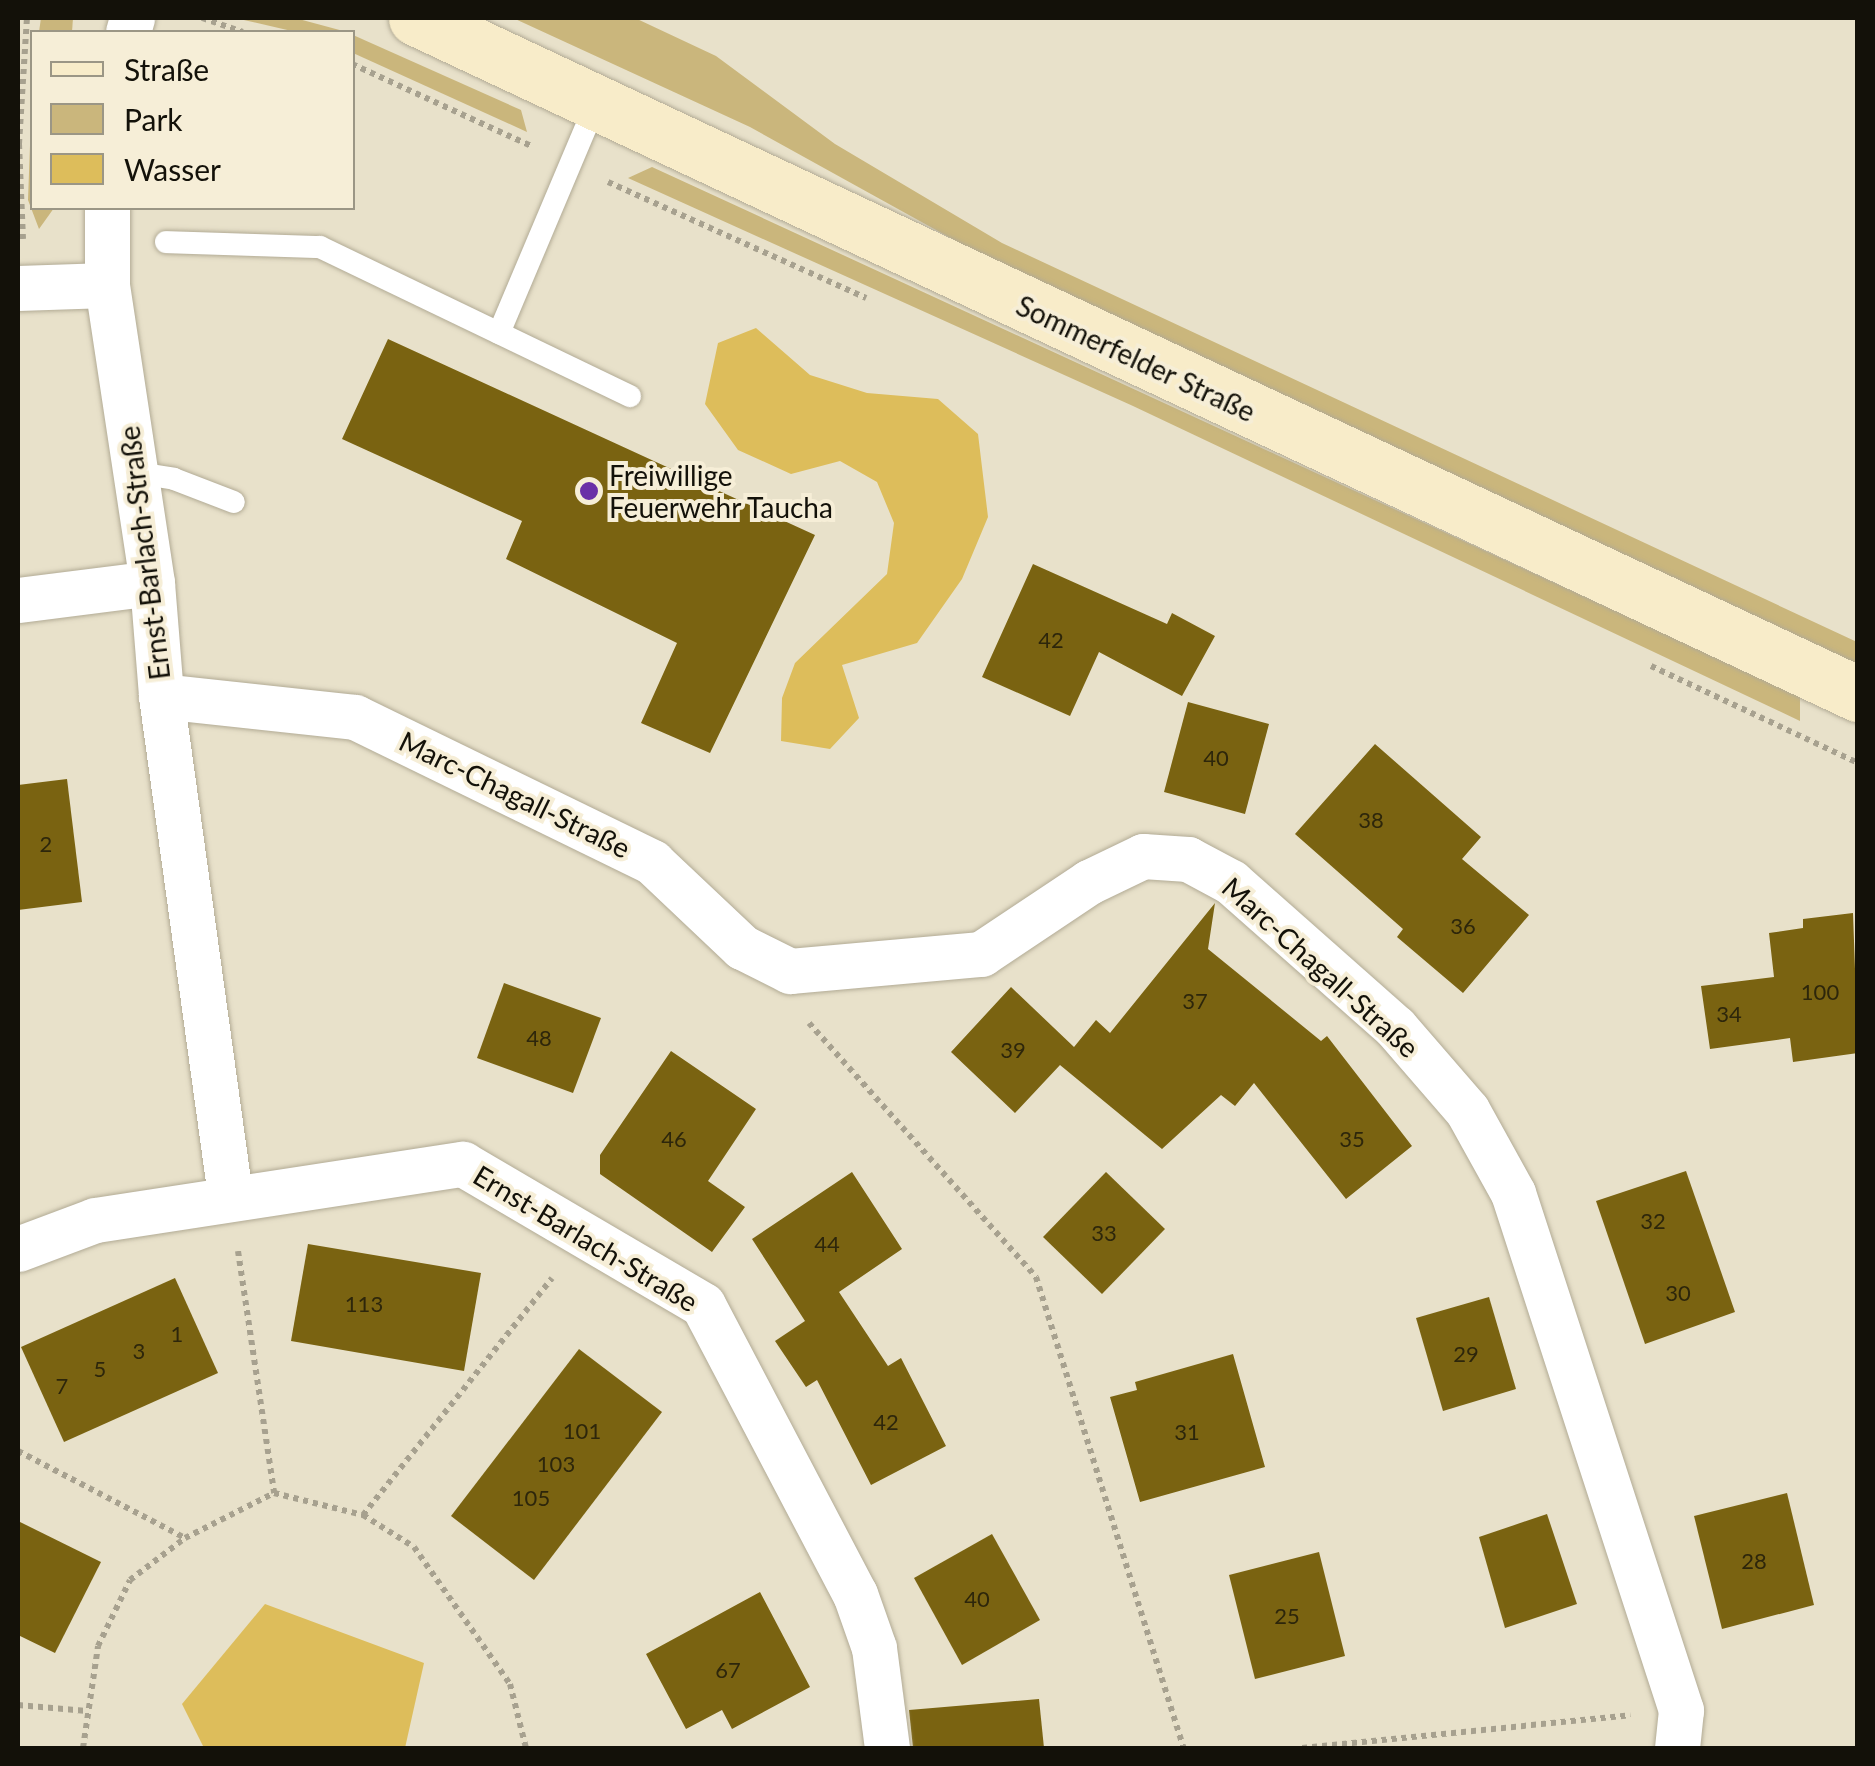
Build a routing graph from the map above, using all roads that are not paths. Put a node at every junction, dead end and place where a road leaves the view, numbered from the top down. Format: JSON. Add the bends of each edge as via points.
{"nodes":[{"id":1,"x":416,"y":18,"type":"edge"},
{"id":2,"x":598,"y":100,"type":"junction"},
{"id":3,"x":107,"y":210,"type":"edge"},
{"id":4,"x":166,"y":242,"type":"dead end"},
{"id":5,"x":106,"y":285,"type":"junction"},
{"id":6,"x":25,"y":289,"type":"edge"},
{"id":7,"x":499,"y":333,"type":"junction"},
{"id":8,"x":630,"y":396,"type":"dead end"},
{"id":9,"x":138,"y":473,"type":"junction"},
{"id":10,"x":234,"y":502,"type":"dead end"},
{"id":11,"x":152,"y":582,"type":"junction"},
{"id":12,"x":18,"y":600,"type":"edge"},
{"id":13,"x":1858,"y":694,"type":"edge"},
{"id":14,"x":161,"y":696,"type":"junction"},
{"id":15,"x":230,"y":1195,"type":"junction"},
{"id":16,"x":18,"y":1249,"type":"edge"},
{"id":17,"x":1679,"y":1729,"type":"edge"},
{"id":18,"x":887,"y":1748,"type":"edge"}],
"edges":[{"from":1,"to":2,"type":"main road","name":"Sommerfelder Straße"},
{"from":2,"to":7,"type":"lane"},
{"from":2,"to":13,"type":"main road","name":"Sommerfelder Straße"},
{"from":3,"to":5,"type":"street","name":"Ernst-Barlach-Straße"},
{"from":4,"to":7,"type":"lane","via":[[320,246]]},
{"from":5,"to":6,"type":"street"},
{"from":5,"to":9,"type":"street","name":"Ernst-Barlach-Straße"},
{"from":7,"to":8,"type":"lane"},
{"from":9,"to":10,"type":"lane"},
{"from":9,"to":11,"type":"street","name":"Ernst-Barlach-Straße"},
{"from":11,"to":12,"type":"street"},
{"from":11,"to":14,"type":"street","name":"Ernst-Barlach-Straße"},
{"from":14,"to":15,"type":"street","name":"Ernst-Barlach-Straße"},
{"from":14,"to":17,"type":"street","name":"Marc-Chagall-Straße","via":[[355,716],[652,862],[742,947],[790,972],[980,954],[1089,882],[1143,856],[1188,859],[1231,882],[1395,1027],[1467,1110],[1504,1176]]},
{"from":15,"to":16,"type":"street","name":"Ernst-Barlach-Straße","via":[[95,1220]]},
{"from":15,"to":18,"type":"street","name":"Ernst-Barlach-Straße","via":[[464,1164],[703,1305],[855,1594],[874,1648]]}]}
